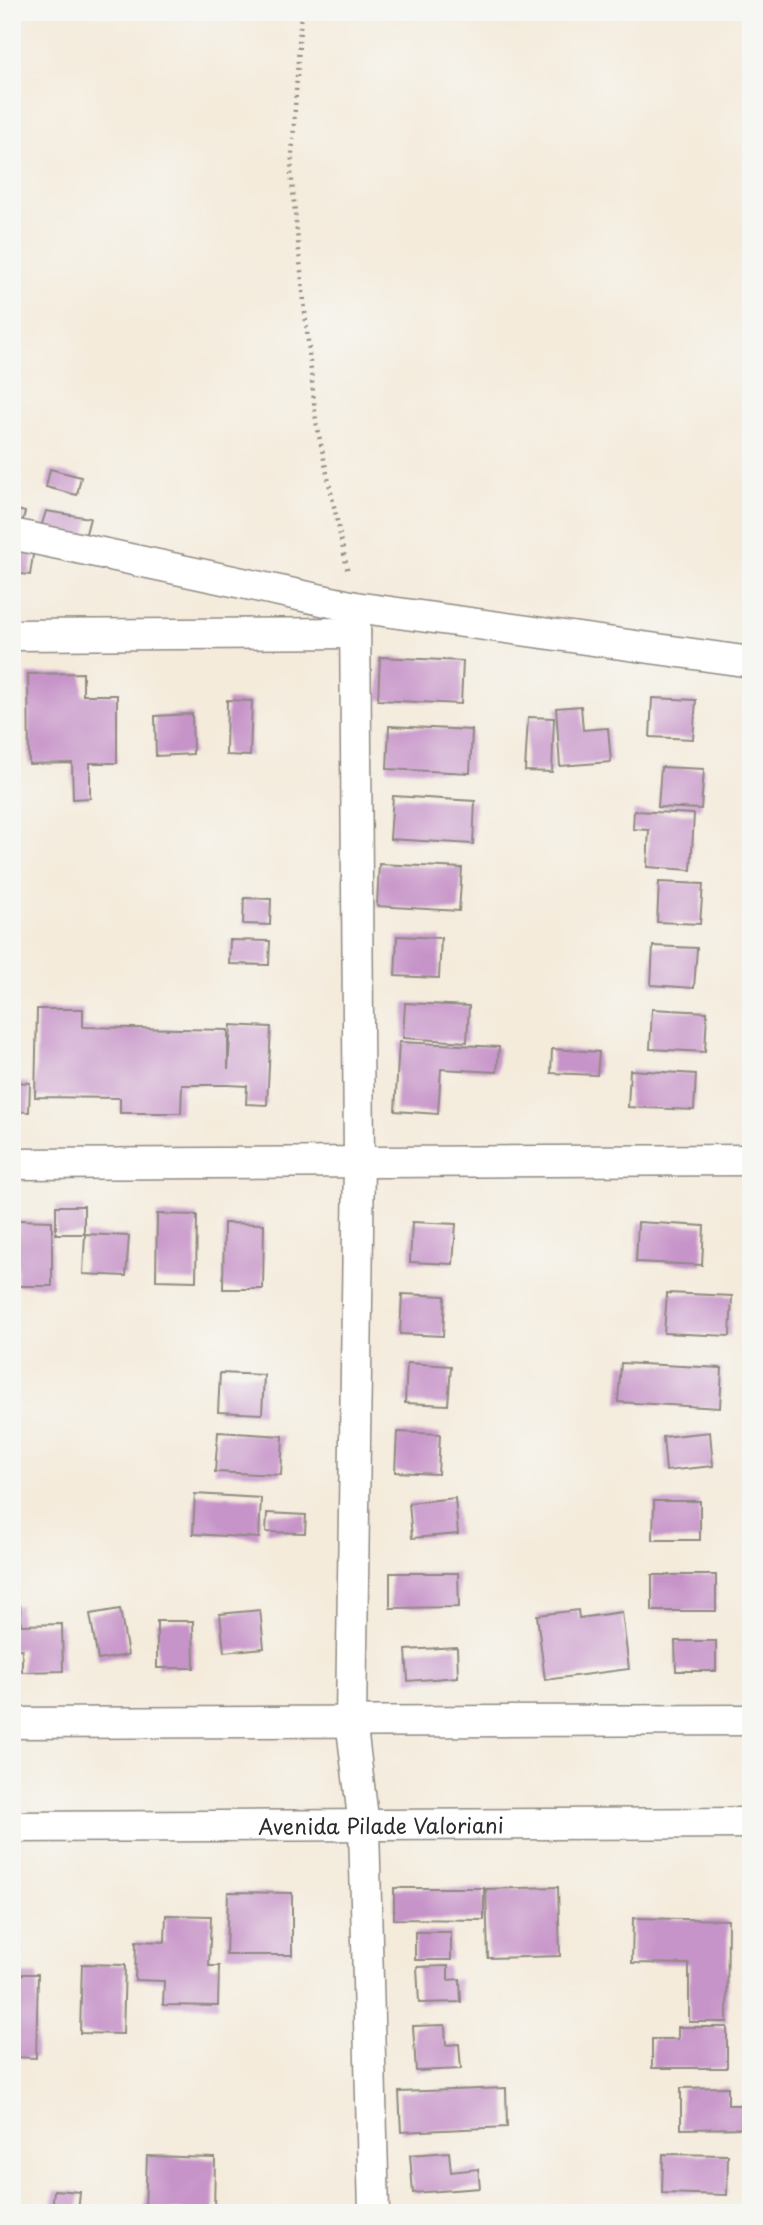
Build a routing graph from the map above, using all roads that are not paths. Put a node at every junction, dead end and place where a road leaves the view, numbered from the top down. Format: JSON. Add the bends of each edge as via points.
{"nodes":[{"id":1,"x":12,"y":534,"type":"edge"},
{"id":2,"x":355,"y":620,"type":"junction"},
{"id":3,"x":12,"y":635,"type":"edge"},
{"id":4,"x":751,"y":662,"type":"edge"},
{"id":5,"x":751,"y":1160,"type":"edge"},
{"id":6,"x":359,"y":1163,"type":"junction"},
{"id":7,"x":12,"y":1164,"type":"edge"},
{"id":8,"x":351,"y":1720,"type":"junction"},
{"id":9,"x":751,"y":1720,"type":"edge"},
{"id":10,"x":12,"y":1723,"type":"edge"},
{"id":11,"x":751,"y":1823,"type":"edge"},
{"id":12,"x":364,"y":1826,"type":"junction"},
{"id":13,"x":12,"y":1827,"type":"edge"},
{"id":14,"x":373,"y":2213,"type":"edge"}],
"edges":[{"from":1,"to":2,"type":"street"},
{"from":2,"to":3,"type":"street"},
{"from":2,"to":4,"type":"street"},
{"from":2,"to":6,"type":"street"},
{"from":5,"to":6,"type":"street"},
{"from":6,"to":7,"type":"street"},
{"from":6,"to":8,"type":"street"},
{"from":8,"to":9,"type":"street"},
{"from":8,"to":10,"type":"street"},
{"from":8,"to":12,"type":"street"},
{"from":11,"to":12,"type":"street","name":"Avenida Pilade Valoriani"},
{"from":12,"to":13,"type":"street","name":"Avenida Pilade Valoriani"},
{"from":12,"to":14,"type":"street"}]}
